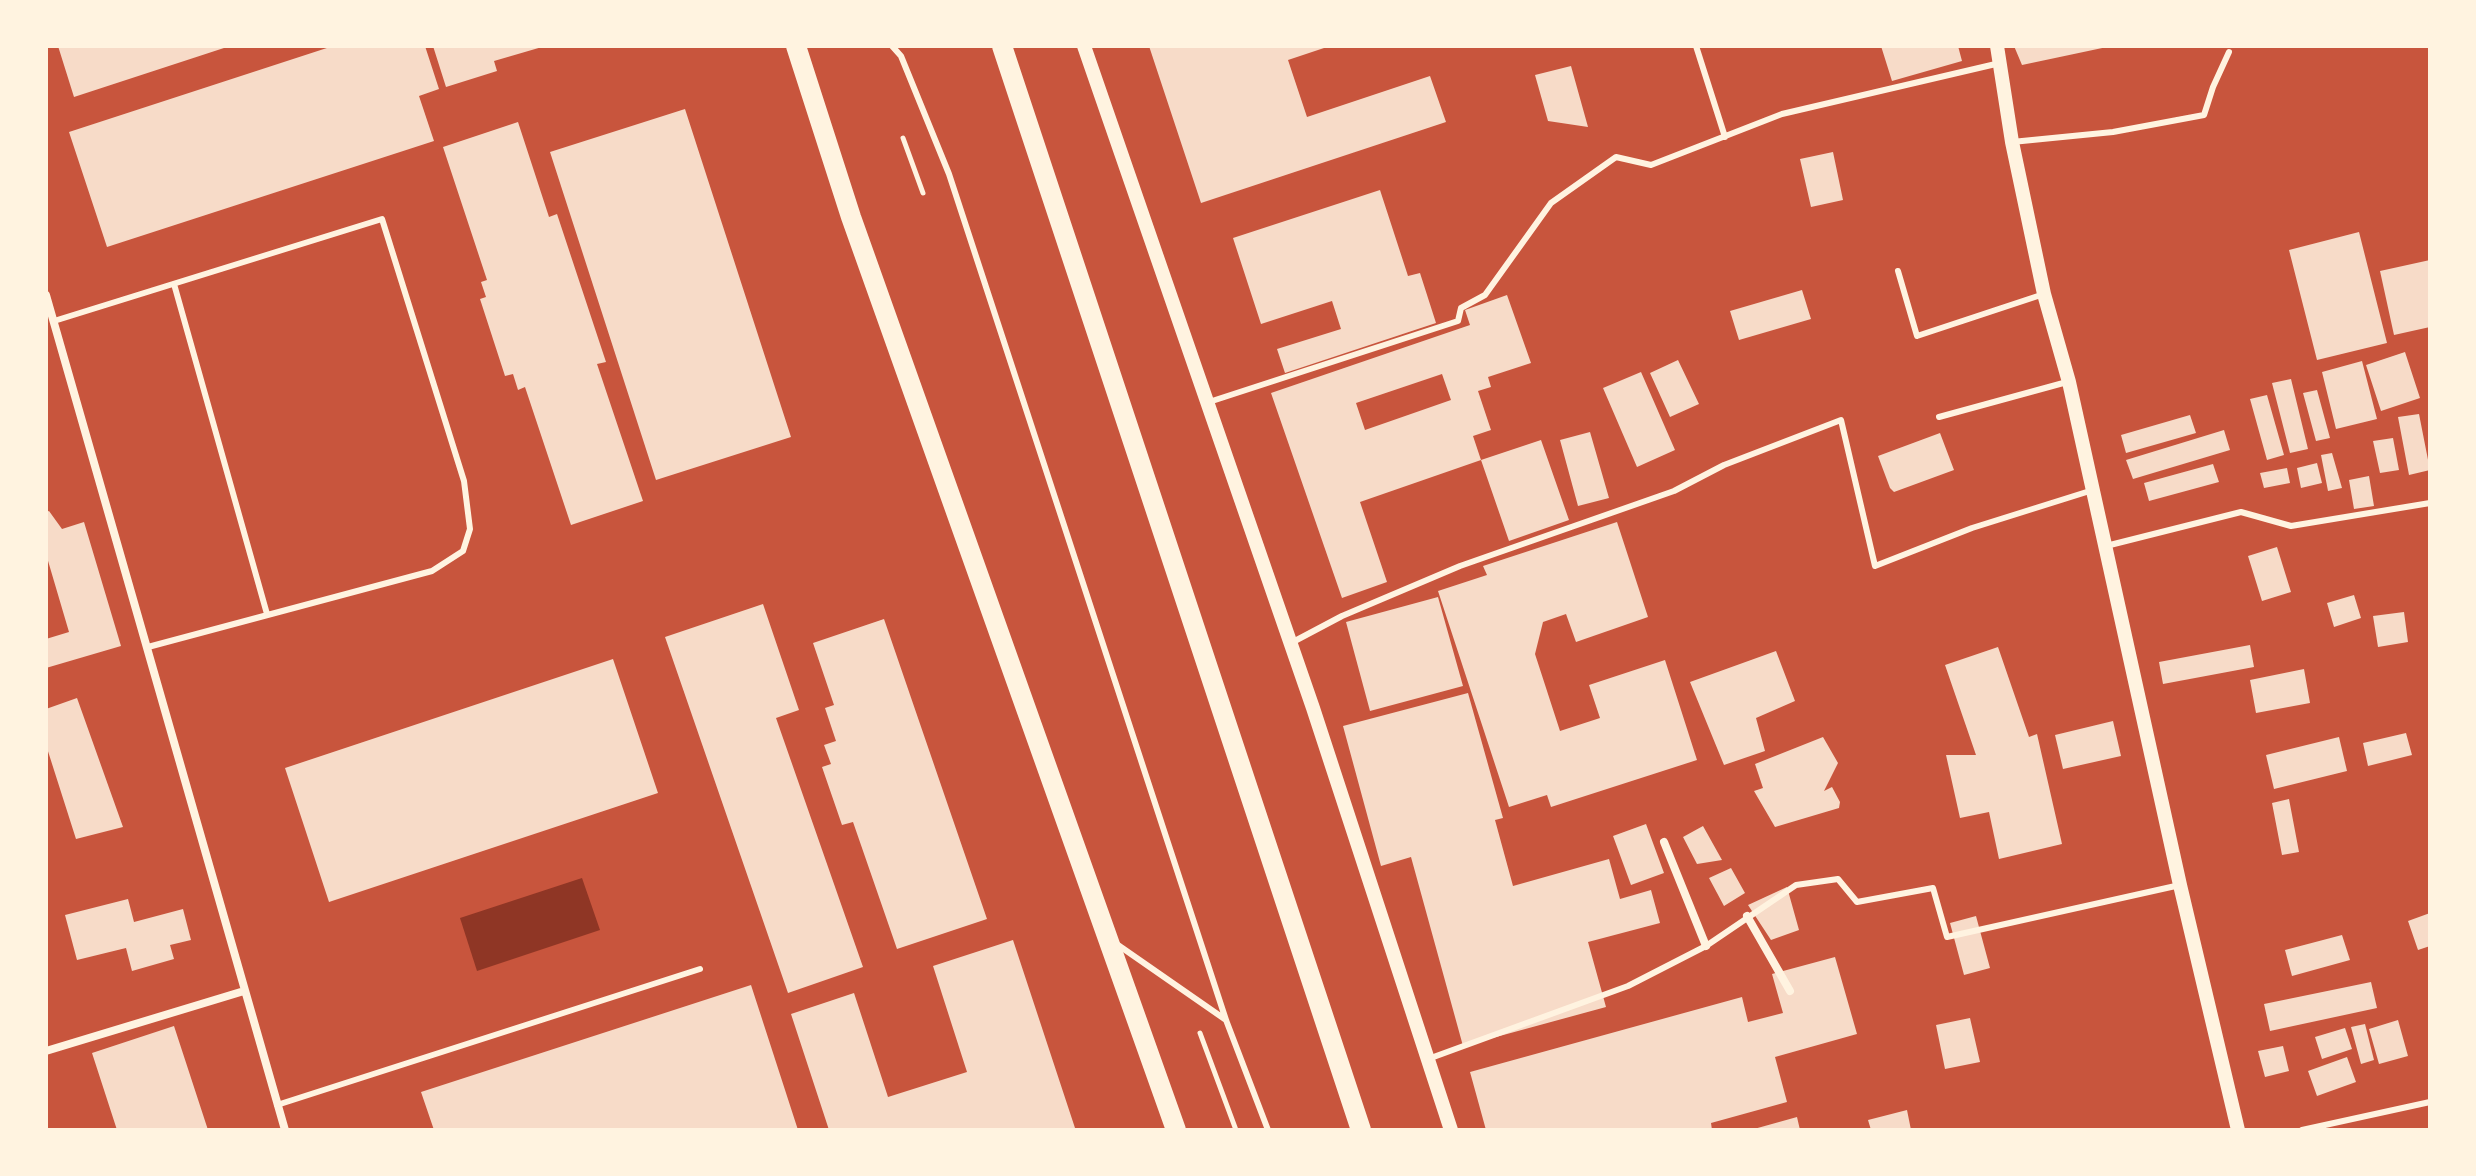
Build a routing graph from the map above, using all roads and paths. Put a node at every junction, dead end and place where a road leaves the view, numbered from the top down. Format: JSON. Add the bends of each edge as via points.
{"nodes":[{"id":1,"x":796,"y":46,"type":"edge"},
{"id":2,"x":892,"y":46,"type":"edge"},
{"id":3,"x":1002,"y":46,"type":"edge"},
{"id":4,"x":1084,"y":46,"type":"edge"},
{"id":5,"x":1696,"y":46,"type":"edge"},
{"id":6,"x":1997,"y":46,"type":"edge"},
{"id":7,"x":2229,"y":52,"type":"dead end"},
{"id":8,"x":2000,"y":63,"type":"junction"},
{"id":9,"x":1725,"y":137,"type":"junction"},
{"id":10,"x":2012,"y":142,"type":"junction"},
{"id":11,"x":1898,"y":271,"type":"dead end"},
{"id":12,"x":174,"y":284,"type":"junction"},
{"id":13,"x":2044,"y":294,"type":"junction"},
{"id":14,"x":46,"y":295,"type":"edge"},
{"id":15,"x":50,"y":322,"type":"edge"},
{"id":16,"x":2069,"y":382,"type":"junction"},
{"id":17,"x":1207,"y":402,"type":"junction"},
{"id":18,"x":1939,"y":417,"type":"dead end"},
{"id":19,"x":2093,"y":490,"type":"junction"},
{"id":20,"x":2430,"y":503,"type":"edge"},
{"id":21,"x":2106,"y":546,"type":"junction"},
{"id":22,"x":267,"y":614,"type":"junction"},
{"id":23,"x":1289,"y":644,"type":"junction"},
{"id":24,"x":148,"y":647,"type":"junction"},
{"id":25,"x":1664,"y":842,"type":"dead end"},
{"id":26,"x":2180,"y":885,"type":"junction"},
{"id":27,"x":1747,"y":916,"type":"junction"},
{"id":28,"x":1108,"y":938,"type":"junction"},
{"id":29,"x":1706,"y":946,"type":"junction"},
{"id":30,"x":700,"y":969,"type":"dead end"},
{"id":31,"x":244,"y":991,"type":"junction"},
{"id":32,"x":1790,"y":991,"type":"dead end"},
{"id":33,"x":1226,"y":1020,"type":"junction"},
{"id":34,"x":1197,"y":1025,"type":"dead end"},
{"id":35,"x":46,"y":1051,"type":"edge"},
{"id":36,"x":1428,"y":1059,"type":"junction"},
{"id":37,"x":2430,"y":1102,"type":"edge"},
{"id":38,"x":277,"y":1105,"type":"junction"},
{"id":39,"x":285,"y":1130,"type":"edge"},
{"id":40,"x":1176,"y":1130,"type":"edge"},
{"id":41,"x":1236,"y":1130,"type":"edge"},
{"id":42,"x":1268,"y":1130,"type":"edge"},
{"id":43,"x":1361,"y":1130,"type":"edge"},
{"id":44,"x":1451,"y":1130,"type":"edge"},
{"id":45,"x":2238,"y":1130,"type":"edge"},
{"id":46,"x":2302,"y":1130,"type":"edge"}],
"edges":[{"from":1,"to":28,"type":"main road","via":[[856,232]]},
{"from":2,"to":33,"type":"lane","via":[[901,56],[949,174]]},
{"from":3,"to":43,"type":"main road"},
{"from":4,"to":17,"type":"street"},
{"from":5,"to":9,"type":"lane"},
{"from":6,"to":8,"type":"street"},
{"from":7,"to":10,"type":"lane","via":[[2204,115],[2113,132]]},
{"from":8,"to":9,"type":"lane","via":[[1782,114]]},
{"from":8,"to":10,"type":"street"},
{"from":9,"to":17,"type":"lane","via":[[1651,165],[1616,157],[1551,203],[1485,295],[1461,308],[1458,321]]},
{"from":10,"to":13,"type":"street"},
{"from":11,"to":13,"type":"lane","via":[[1917,336]]},
{"from":12,"to":15,"type":"lane"},
{"from":12,"to":22,"type":"lane"},
{"from":12,"to":22,"type":"lane","via":[[382,219],[464,481],[470,529],[463,551],[432,571]]},
{"from":13,"to":16,"type":"street"},
{"from":14,"to":15,"type":"street"},
{"from":15,"to":24,"type":"street"},
{"from":16,"to":18,"type":"lane"},
{"from":16,"to":19,"type":"street"},
{"from":17,"to":23,"type":"street"},
{"from":19,"to":21,"type":"street"},
{"from":19,"to":23,"type":"lane","via":[[1875,566],[1841,420],[1724,465],[1674,491],[1460,566]]},
{"from":20,"to":21,"type":"lane","via":[[2291,526],[2241,512]]},
{"from":21,"to":26,"type":"street"},
{"from":22,"to":24,"type":"lane"},
{"from":23,"to":36,"type":"street"},
{"from":24,"to":31,"type":"street"},
{"from":25,"to":29,"type":"street"},
{"from":26,"to":27,"type":"lane","via":[[1947,937],[1933,888],[1857,902],[1838,879],[1796,885]]},
{"from":26,"to":45,"type":"street"},
{"from":27,"to":29,"type":"lane"},
{"from":27,"to":32,"type":"street"},
{"from":28,"to":33,"type":"lane"},
{"from":28,"to":40,"type":"main road"},
{"from":29,"to":36,"type":"lane","via":[[1628,986]]},
{"from":30,"to":38,"type":"lane"},
{"from":31,"to":35,"type":"street"},
{"from":31,"to":38,"type":"street"},
{"from":33,"to":42,"type":"lane"},
{"from":34,"to":41,"type":"path"},
{"from":36,"to":44,"type":"street"},
{"from":37,"to":46,"type":"lane"},
{"from":38,"to":39,"type":"street"}]}
